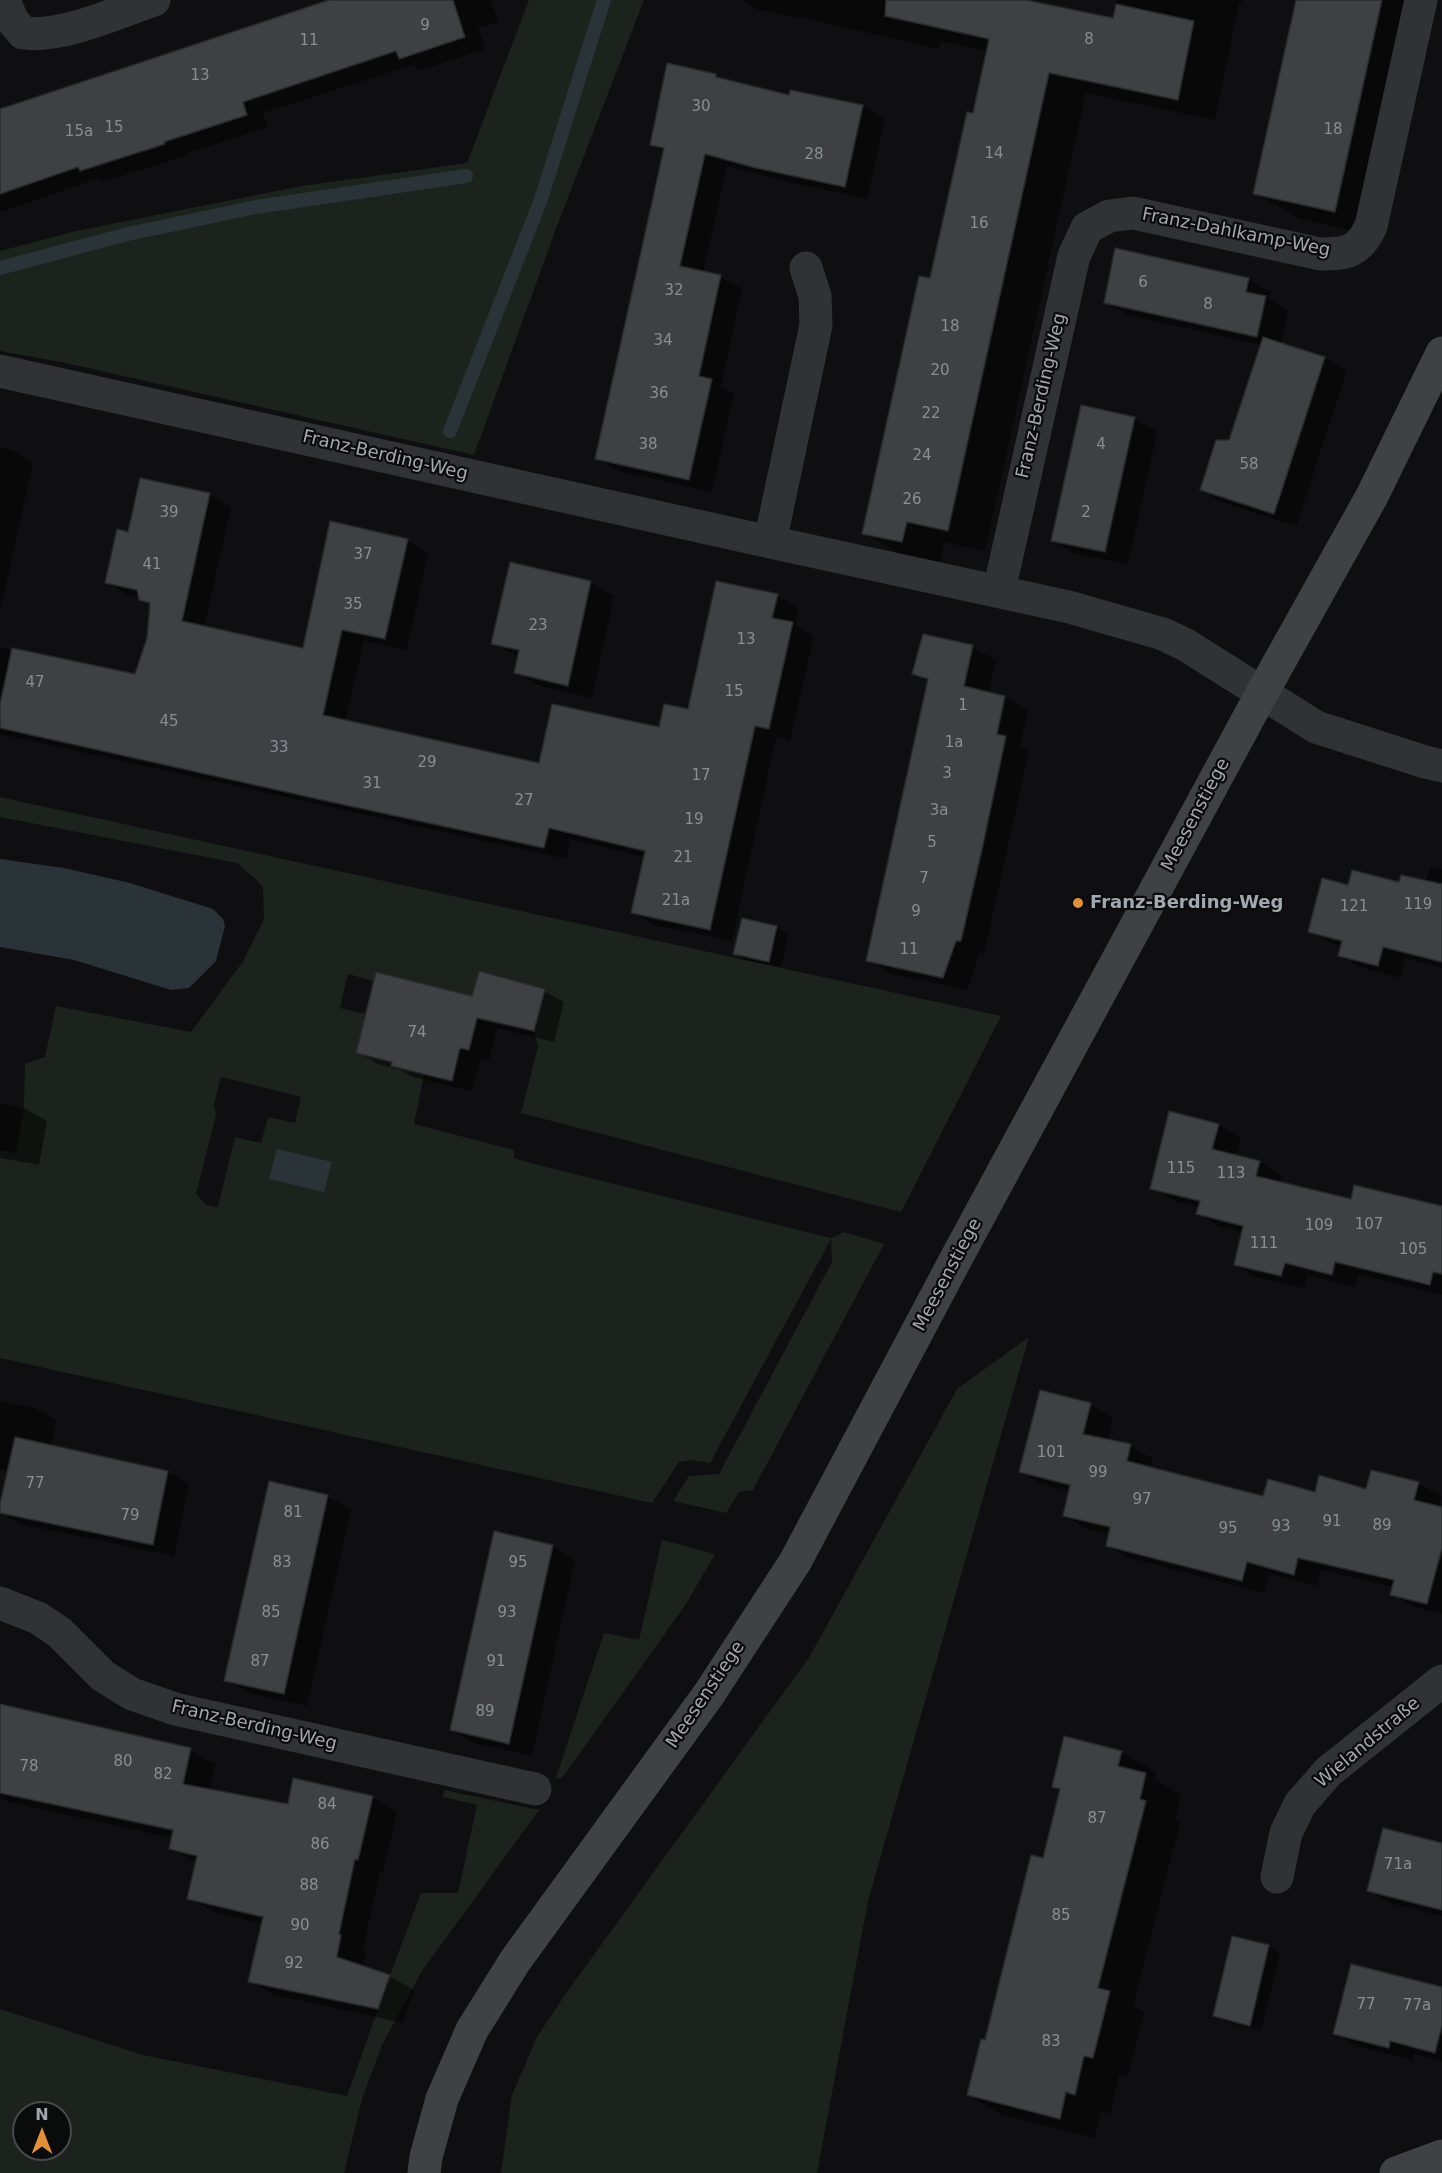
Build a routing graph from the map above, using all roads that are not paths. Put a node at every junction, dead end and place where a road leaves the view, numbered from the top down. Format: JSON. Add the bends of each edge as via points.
{"nodes":[{"id":1,"x":4,"y":0,"type":"edge"},
{"id":2,"x":154,"y":0,"type":"edge"},
{"id":3,"x":1421,"y":0,"type":"edge"},
{"id":4,"x":1108,"y":216,"type":"joint"},
{"id":5,"x":806,"y":268,"type":"dead end"},
{"id":6,"x":1442,"y":353,"type":"edge"},
{"id":7,"x":0,"y":371,"type":"edge"},
{"id":8,"x":770,"y":542,"type":"junction"},
{"id":9,"x":999,"y":591,"type":"junction"},
{"id":10,"x":1262,"y":693,"type":"junction"},
{"id":11,"x":1442,"y":766,"type":"edge"},
{"id":12,"x":0,"y":1603,"type":"edge"},
{"id":13,"x":1442,"y":1681,"type":"edge"},
{"id":14,"x":535,"y":1789,"type":"dead end"},
{"id":15,"x":1277,"y":1877,"type":"dead end"},
{"id":16,"x":1442,"y":2156,"type":"edge"},
{"id":17,"x":424,"y":2173,"type":"edge"},
{"id":18,"x":1396,"y":2173,"type":"edge"}],
"edges":[{"from":1,"to":2,"type":"street","via":[[12,20],[23,33],[40,35]]},
{"from":3,"to":4,"type":"street","name":"Franz-Dahlkamp-Weg","via":[[1371,226],[1356,248],[1340,254],[1320,254],[1133,213]]},
{"from":4,"to":9,"type":"street","name":"Franz-Berding-Weg","via":[[1087,228],[1074,256]]},
{"from":5,"to":8,"type":"street","via":[[815,297],[816,325]]},
{"from":6,"to":10,"type":"street","name":"Meesenstiege","via":[[1372,496]]},
{"from":7,"to":8,"type":"street","name":"Franz-Berding-Weg"},
{"from":8,"to":9,"type":"street","name":"Franz-Berding-Weg"},
{"from":9,"to":10,"type":"street","name":"Franz-Berding-Weg","via":[[1069,606],[1163,634]]},
{"from":10,"to":11,"type":"street","via":[[1316,727]]},
{"from":10,"to":17,"type":"street","name":"Meesenstiege","via":[[795,1562],[709,1694],[515,1961],[472,2030],[442,2099]]},
{"from":12,"to":14,"type":"street","name":"Franz-Berding-Weg","via":[[38,1618],[59,1632],[103,1676],[132,1694],[175,1709]]},
{"from":13,"to":15,"type":"street","name":"Wielandstraße","via":[[1329,1772],[1300,1804],[1286,1833]]},
{"from":16,"to":18,"type":"street"}]}
